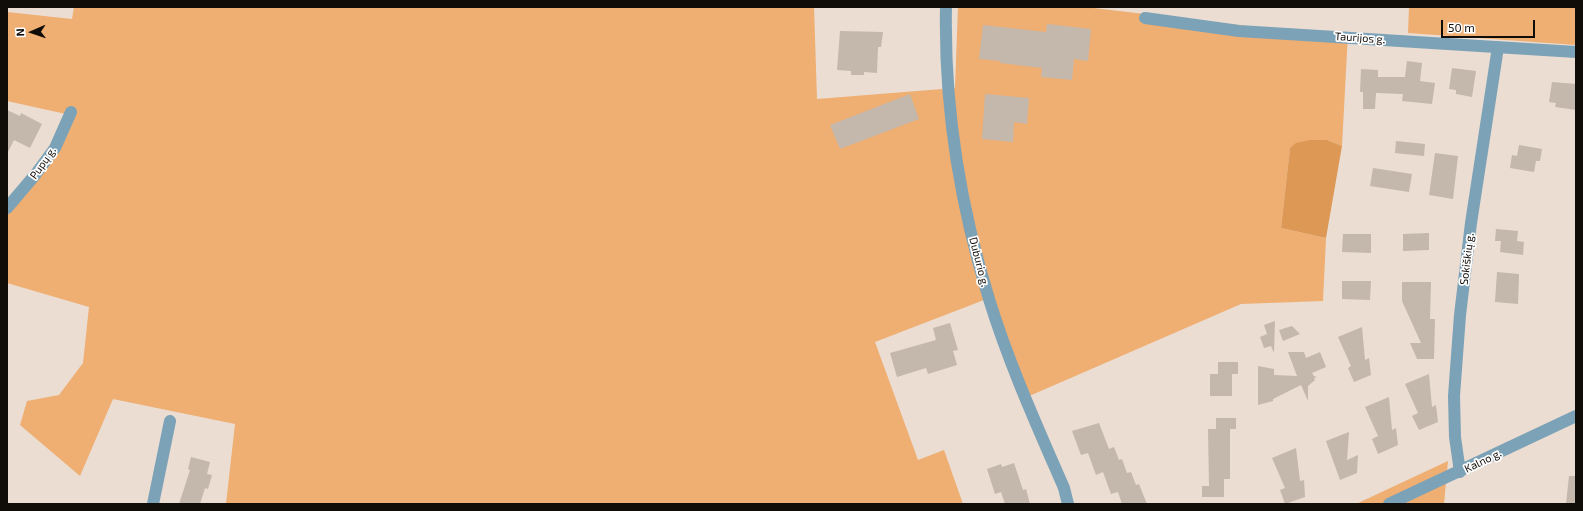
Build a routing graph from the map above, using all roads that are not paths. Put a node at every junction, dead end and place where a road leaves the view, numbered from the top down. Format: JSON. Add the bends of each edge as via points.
{"nodes":[{"id":1,"x":946,"y":7,"type":"edge"},
{"id":2,"x":1145,"y":18,"type":"dead end"},
{"id":3,"x":1498,"y":47,"type":"junction"},
{"id":4,"x":1576,"y":52,"type":"edge"},
{"id":5,"x":71,"y":112,"type":"dead end"},
{"id":6,"x":7,"y":208,"type":"edge"},
{"id":7,"x":1576,"y":416,"type":"edge"},
{"id":8,"x":170,"y":421,"type":"dead end"},
{"id":9,"x":1460,"y":472,"type":"junction"},
{"id":10,"x":153,"y":504,"type":"edge"},
{"id":11,"x":1068,"y":504,"type":"edge"},
{"id":12,"x":1389,"y":504,"type":"edge"}],
"edges":[{"from":1,"to":11,"type":"street","name":"Duburio g.","via":[[945,56],[955,153],[969,220],[989,299],[1009,357],[1064,488]]},
{"from":2,"to":3,"type":"street","name":"Taurijos g.","via":[[1239,31]]},
{"from":3,"to":4,"type":"street","name":"Taurijos g."},
{"from":3,"to":9,"type":"street","name":"Sokiškių g.","via":[[1471,223],[1460,315],[1454,396],[1455,437]]},
{"from":5,"to":6,"type":"street","name":"Pupų g.","via":[[55,148]]},
{"from":7,"to":9,"type":"street","name":"Kalno g."},
{"from":8,"to":10,"type":"street"},
{"from":9,"to":12,"type":"street","name":"Kalno g."}]}
